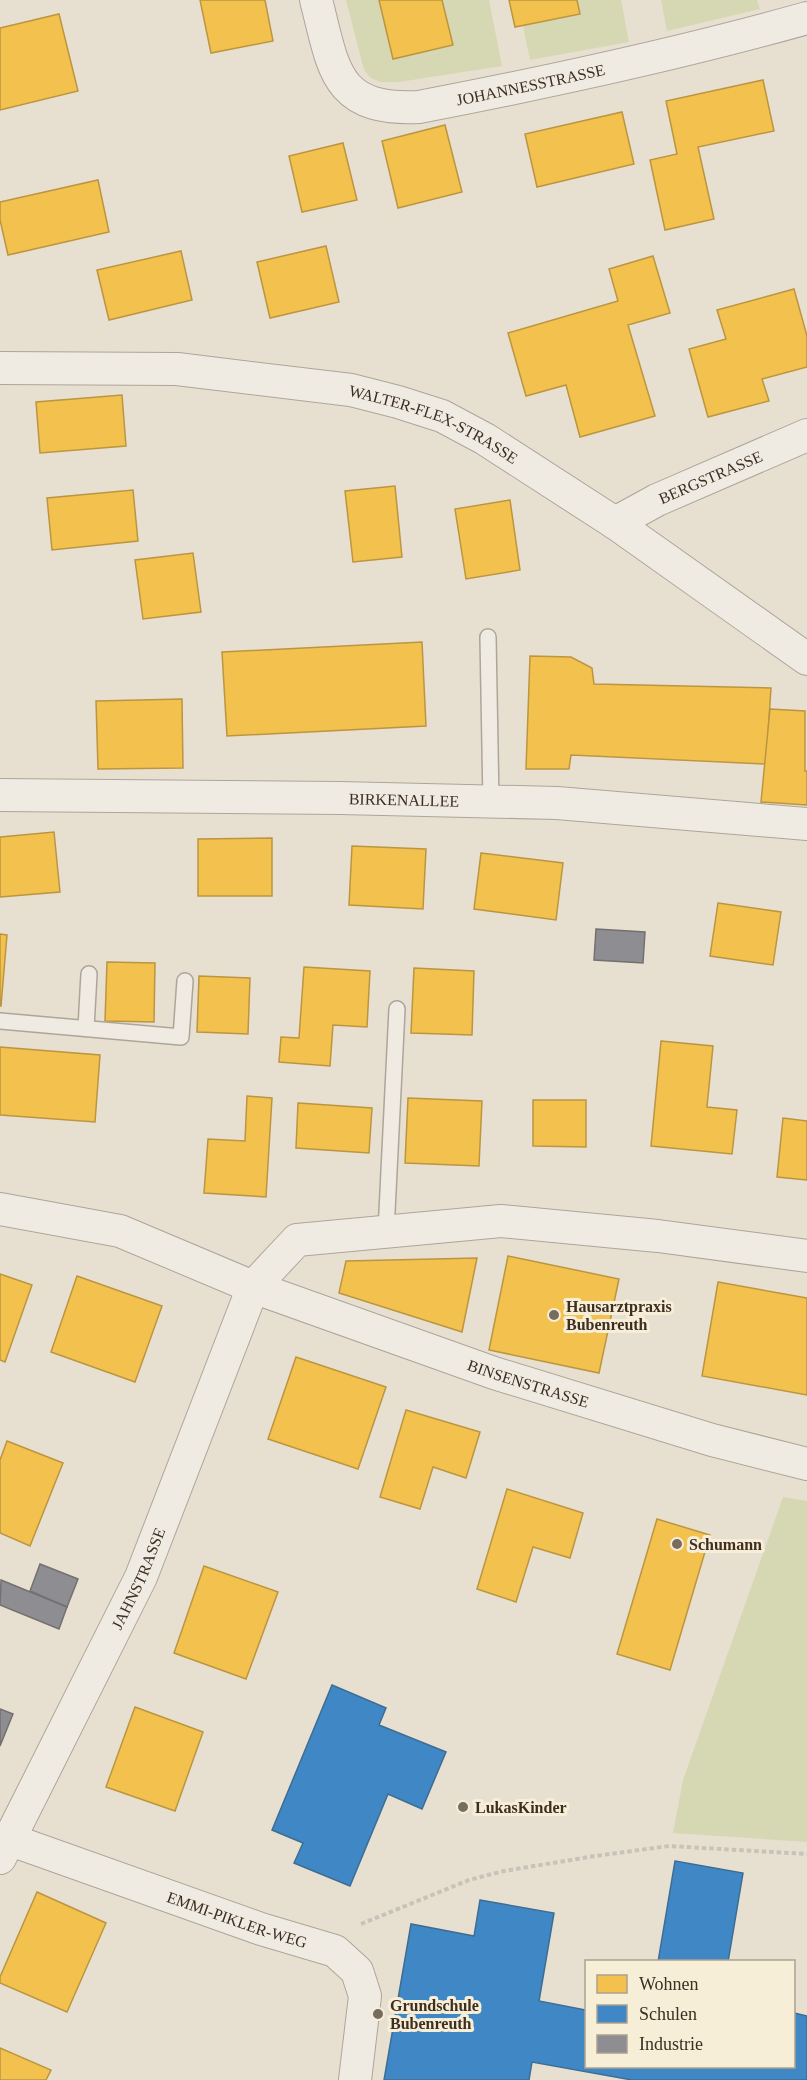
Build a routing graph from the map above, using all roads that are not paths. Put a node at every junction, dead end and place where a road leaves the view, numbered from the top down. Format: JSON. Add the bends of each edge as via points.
{"nodes":[{"id":1,"x":316,"y":0,"type":"edge"},
{"id":2,"x":807,"y":18,"type":"edge"},
{"id":3,"x":0,"y":368,"type":"edge"},
{"id":4,"x":807,"y":435,"type":"edge"},
{"id":5,"x":615,"y":523,"type":"junction"},
{"id":6,"x":488,"y":637,"type":"dead end"},
{"id":7,"x":807,"y":659,"type":"edge"},
{"id":8,"x":0,"y":795,"type":"edge"},
{"id":9,"x":491,"y":802,"type":"junction"},
{"id":10,"x":807,"y":824,"type":"edge"},
{"id":11,"x":89,"y":974,"type":"dead end"},
{"id":12,"x":185,"y":981,"type":"dead end"},
{"id":13,"x":397,"y":1009,"type":"dead end"},
{"id":14,"x":0,"y":1021,"type":"edge"},
{"id":15,"x":86,"y":1029,"type":"junction"},
{"id":16,"x":0,"y":1209,"type":"edge"},
{"id":17,"x":386,"y":1232,"type":"junction"},
{"id":18,"x":807,"y":1256,"type":"edge"},
{"id":19,"x":253,"y":1287,"type":"junction"},
{"id":20,"x":807,"y":1464,"type":"edge"},
{"id":21,"x":4,"y":1849,"type":"edge"},
{"id":22,"x":355,"y":2080,"type":"edge"}],
"edges":[{"from":1,"to":2,"type":"street","name":"JOHANNESSTRASSE","via":[[330,54],[343,81],[362,99],[397,108],[419,107],[604,69]]},
{"from":3,"to":5,"type":"street","name":"WALTER-FLEX-STRASSE","via":[[177,369],[351,390],[442,416]]},
{"from":4,"to":5,"type":"street","name":"BERGSTRASSE","via":[[657,500]]},
{"from":5,"to":7,"type":"street","name":"WALTER-FLEX-STRASSE"},
{"from":6,"to":9,"type":"lane"},
{"from":8,"to":9,"type":"street","name":"BIRKENALLEE"},
{"from":9,"to":10,"type":"street","name":"BIRKENALLEE","via":[[557,803]]},
{"from":11,"to":15,"type":"lane"},
{"from":12,"to":15,"type":"lane","via":[[181,1037]]},
{"from":13,"to":17,"type":"lane"},
{"from":14,"to":15,"type":"lane"},
{"from":16,"to":19,"type":"street","name":"BINSENSTRASSE","via":[[120,1232]]},
{"from":17,"to":18,"type":"street","via":[[501,1221]]},
{"from":17,"to":19,"type":"street","via":[[297,1240]]},
{"from":19,"to":20,"type":"street","name":"BINSENSTRASSE","via":[[494,1373],[712,1440]]},
{"from":19,"to":21,"type":"street","name":"JAHNSTRASSE","via":[[141,1577]]},
{"from":21,"to":22,"type":"street","name":"EMMI-PIKLER-WEG","via":[[335,1951],[357,1971],[365,1996]]}]}
